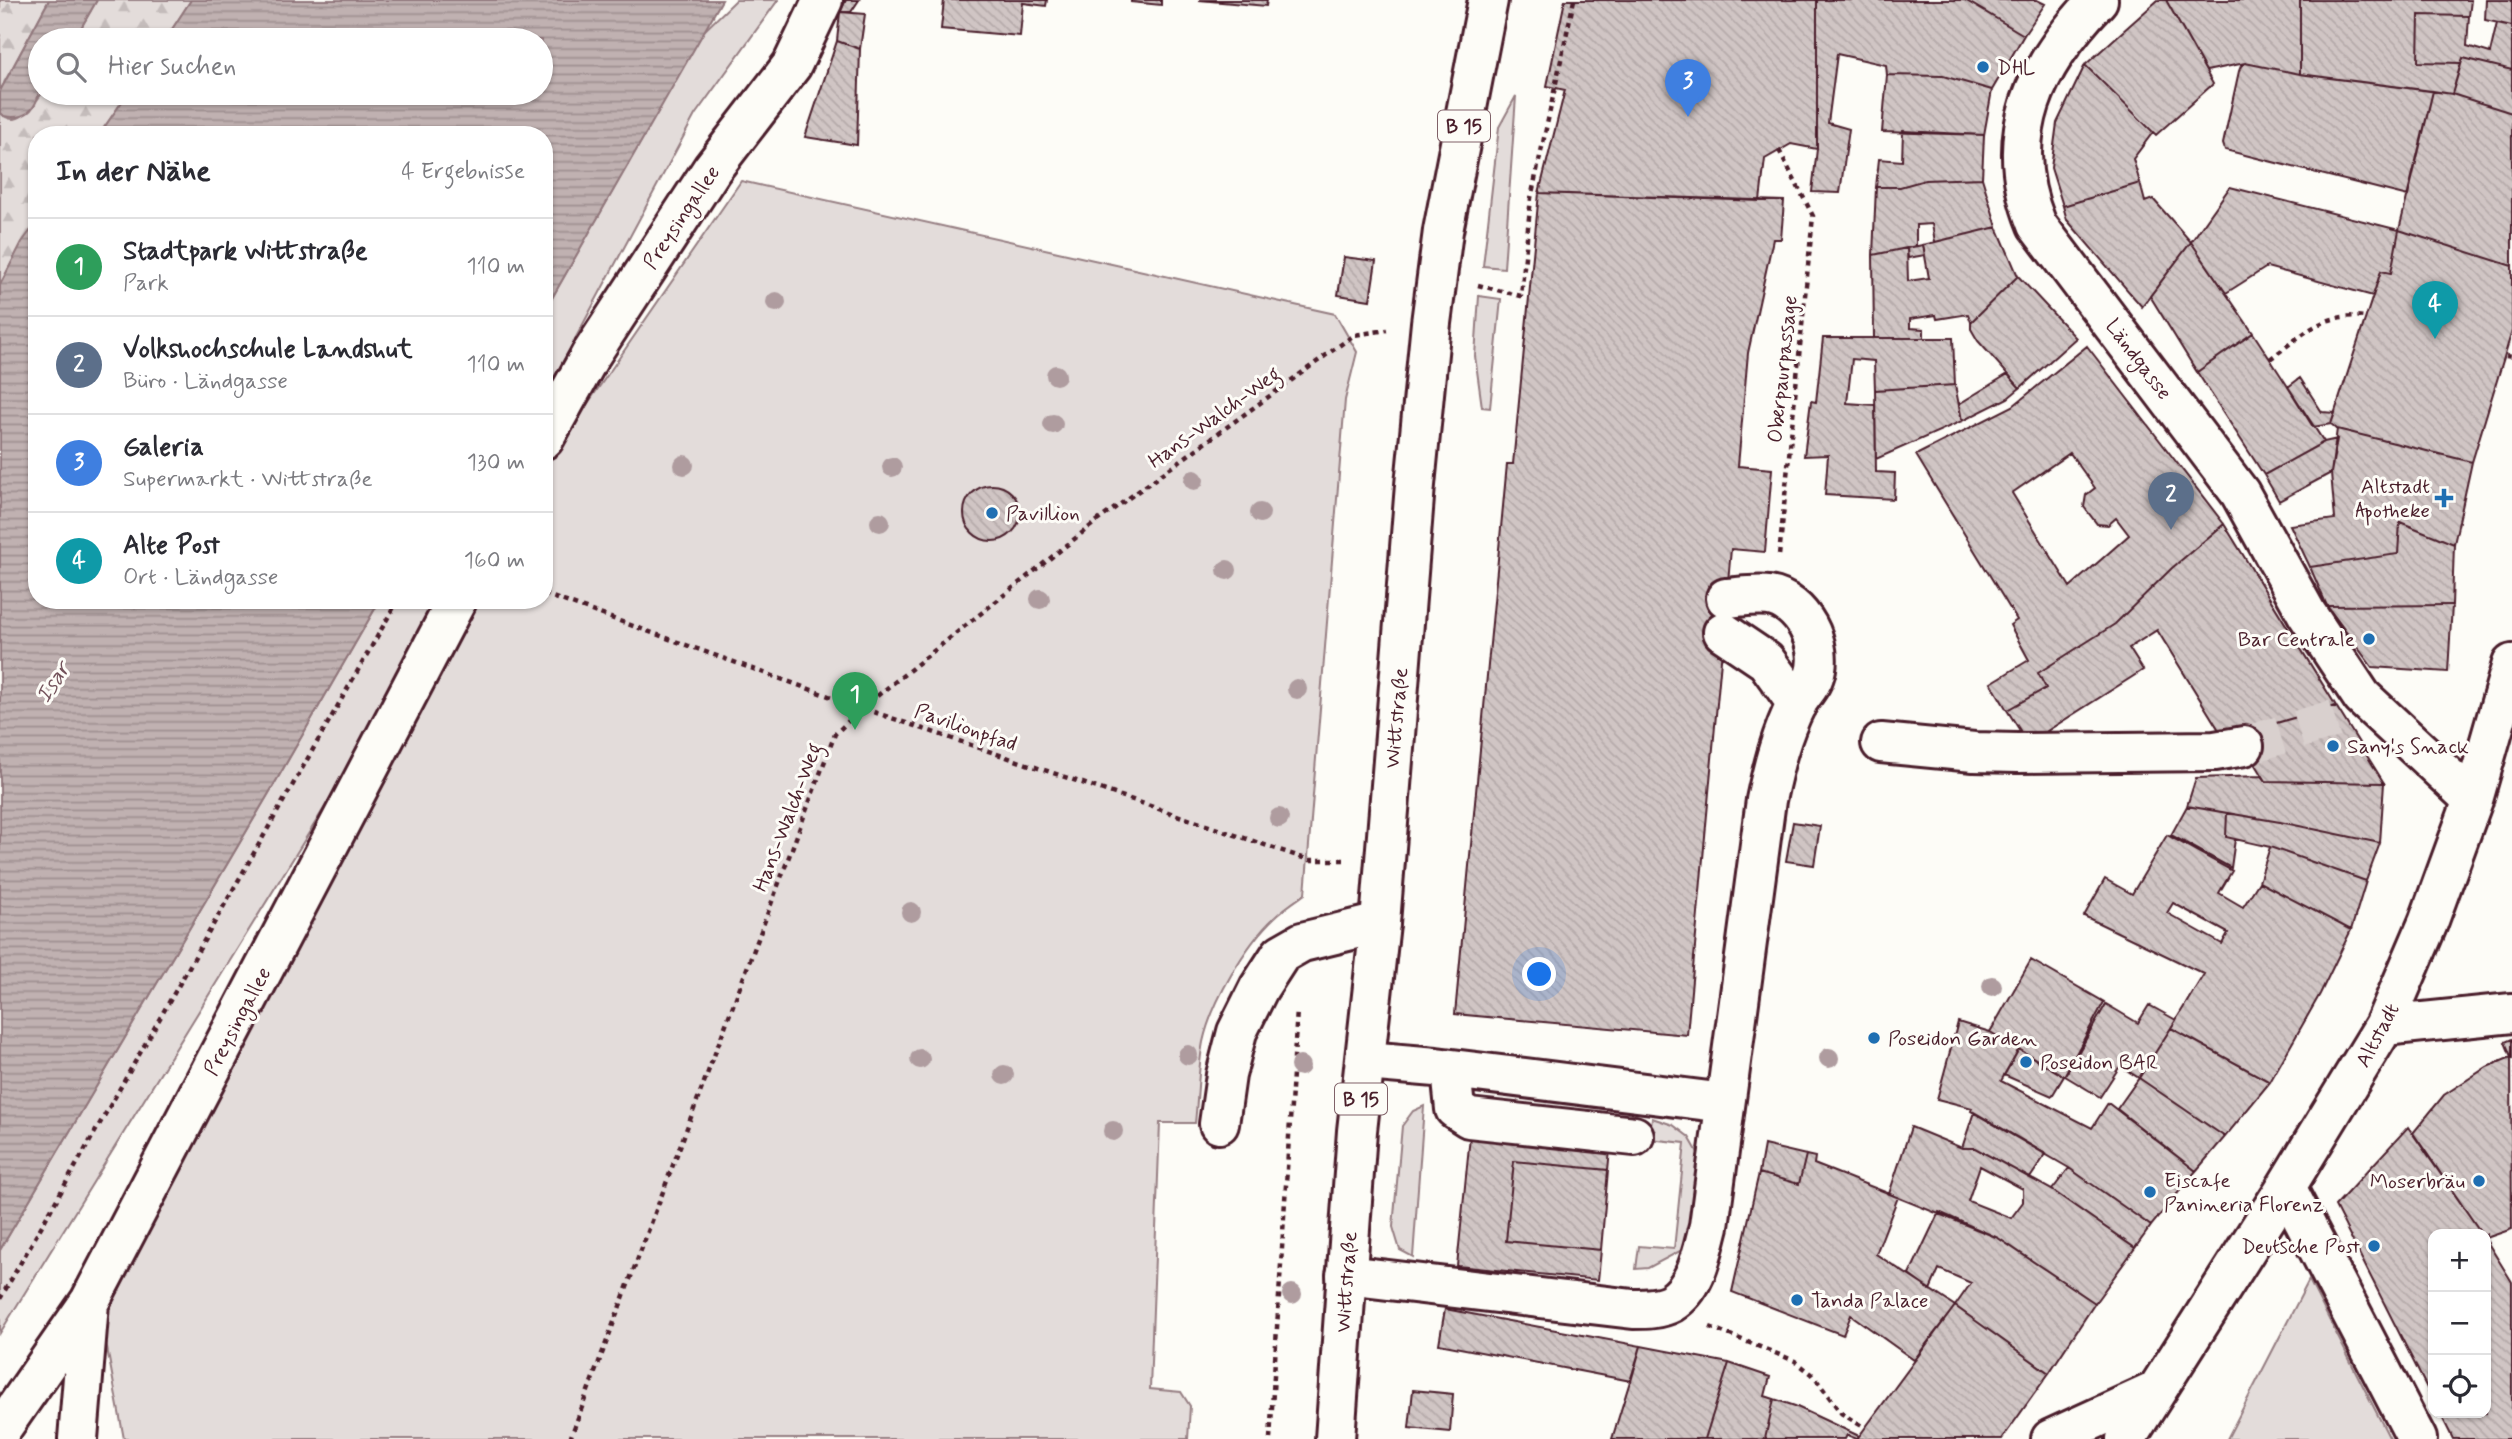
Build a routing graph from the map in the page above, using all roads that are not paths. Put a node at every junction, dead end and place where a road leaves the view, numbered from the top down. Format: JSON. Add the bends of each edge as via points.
{"nodes":[{"id":1,"x":823,"y":0,"type":"edge"},
{"id":2,"x":1488,"y":0,"type":"edge"},
{"id":3,"x":2098,"y":0,"type":"edge"},
{"id":4,"x":553,"y":423,"type":"edge"},
{"id":5,"x":452,"y":609,"type":"edge"},
{"id":6,"x":2512,"y":664,"type":"edge"},
{"id":7,"x":1797,"y":704,"type":"junction"},
{"id":8,"x":1881,"y":743,"type":"dead end"},
{"id":9,"x":2244,"y":746,"type":"tunnel mouth"},
{"id":10,"x":2473,"y":800,"type":"junction"},
{"id":11,"x":1380,"y":923,"type":"junction"},
{"id":12,"x":2512,"y":1013,"type":"edge"},
{"id":13,"x":2384,"y":1026,"type":"junction"},
{"id":14,"x":1366,"y":1061,"type":"junction"},
{"id":15,"x":1451,"y":1070,"type":"junction"},
{"id":16,"x":1725,"y":1103,"type":"junction"},
{"id":17,"x":1219,"y":1124,"type":"dead end"},
{"id":18,"x":1634,"y":1136,"type":"dead end"},
{"id":19,"x":2286,"y":1187,"type":"junction"},
{"id":20,"x":1346,"y":1275,"type":"junction"},
{"id":21,"x":90,"y":1301,"type":"junction"},
{"id":22,"x":2162,"y":1381,"type":"junction"},
{"id":23,"x":0,"y":1431,"type":"edge"},
{"id":24,"x":78,"y":1439,"type":"edge"},
{"id":25,"x":1335,"y":1439,"type":"edge"},
{"id":26,"x":2051,"y":1439,"type":"edge"},
{"id":27,"x":2126,"y":1439,"type":"edge"},
{"id":28,"x":2417,"y":1439,"type":"edge"}],
"edges":[{"from":1,"to":4,"type":"street","name":"Preysingallee","via":[[792,65],[712,169],[590,356]]},
{"from":2,"to":11,"type":"street","name":"Wittstraße","number":"B 15","via":[[1443,231],[1431,323]]},
{"from":3,"to":10,"type":"street","name":"Ländgasse","via":[[2059,45],[2025,117],[2022,177],[2037,225],[2240,493],[2357,711]]},
{"from":5,"to":21,"type":"street","name":"Preysingallee"},
{"from":6,"to":10,"type":"street","name":"Altstadt"},
{"from":7,"to":7,"type":"street","via":[[1814,676],[1812,635],[1800,614],[1772,597],[1730,622]]},
{"from":7,"to":16,"type":"street","via":[[1780,744],[1766,800]]},
{"from":8,"to":9,"type":"street","via":[[2017,753],[2215,751]]},
{"from":10,"to":13,"type":"street","name":"Altstadt"},
{"from":11,"to":14,"type":"street","name":"Wittstraße","number":"B 15"},
{"from":11,"to":17,"type":"street","via":[[1302,942],[1281,954],[1237,1032]]},
{"from":12,"to":13,"type":"street"},
{"from":13,"to":19,"type":"street","name":"Altstadt"},
{"from":14,"to":15,"type":"street"},
{"from":14,"to":20,"type":"street","name":"Wittstraße","number":"B 15"},
{"from":15,"to":16,"type":"street"},
{"from":15,"to":18,"type":"street","via":[[1455,1109],[1469,1118]]},
{"from":16,"to":20,"type":"street","via":[[1709,1226],[1699,1264],[1685,1291],[1670,1304],[1633,1309]]},
{"from":19,"to":22,"type":"street","name":"Altstadt"},
{"from":19,"to":28,"type":"street"},
{"from":20,"to":25,"type":"street","name":"Wittstraße","number":"B 15"},
{"from":21,"to":23,"type":"street","name":"Preysingallee"},
{"from":21,"to":24,"type":"street"},
{"from":22,"to":26,"type":"street"},
{"from":22,"to":27,"type":"street","name":"Altstadt"}]}
